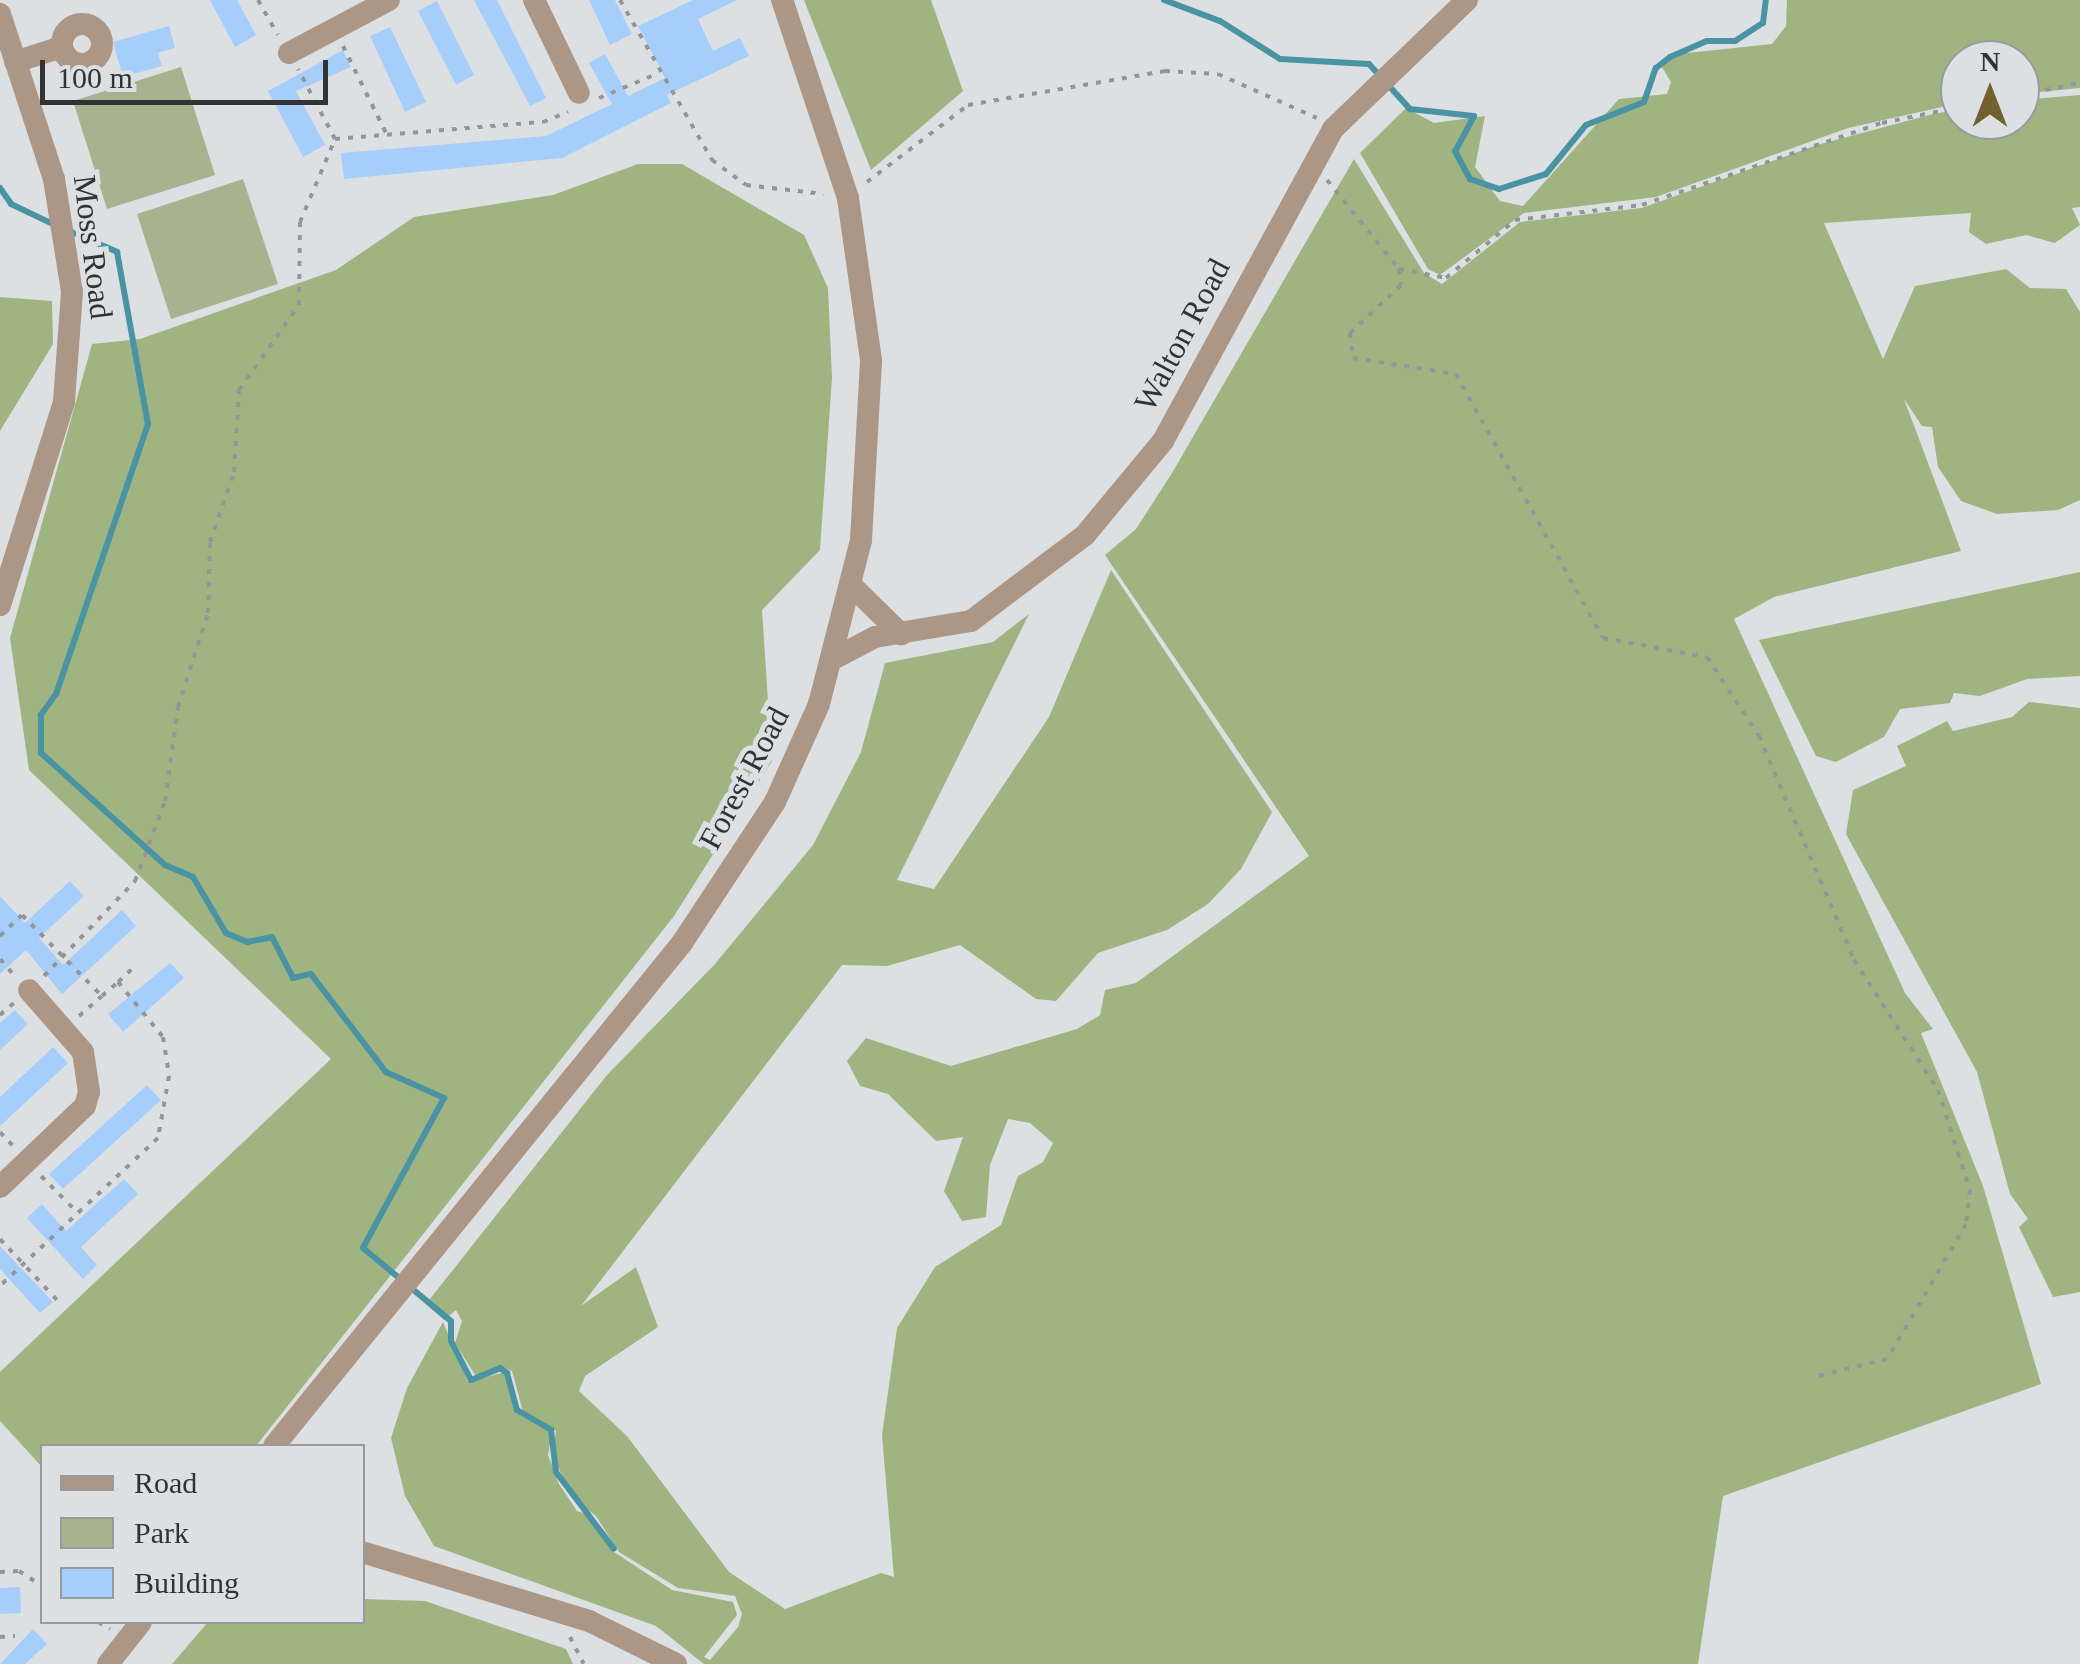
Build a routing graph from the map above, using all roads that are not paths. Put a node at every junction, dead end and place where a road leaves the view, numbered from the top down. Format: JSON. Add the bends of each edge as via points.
{"nodes":[{"id":1,"x":534,"y":0,"type":"edge"},
{"id":2,"x":782,"y":0,"type":"edge"},
{"id":3,"x":1467,"y":0,"type":"edge"},
{"id":4,"x":384,"y":1,"type":"edge"},
{"id":5,"x":0,"y":14,"type":"edge"},
{"id":6,"x":62,"y":47,"type":"dead end"},
{"id":7,"x":289,"y":53,"type":"road end"},
{"id":8,"x":15,"y":62,"type":"junction"},
{"id":9,"x":582,"y":101,"type":"road end"},
{"id":10,"x":5,"y":581,"type":"edge"},
{"id":11,"x":852,"y":586,"type":"junction"},
{"id":12,"x":0,"y":605,"type":"edge"},
{"id":13,"x":902,"y":634,"type":"junction"},
{"id":14,"x":833,"y":659,"type":"junction"},
{"id":15,"x":29,"y":990,"type":"road end"},
{"id":16,"x":0,"y":1187,"type":"edge"},
{"id":17,"x":277,"y":1444,"type":"edge"},
{"id":18,"x":365,"y":1553,"type":"edge"},
{"id":19,"x":139,"y":1624,"type":"edge"},
{"id":20,"x":108,"y":1664,"type":"edge"},
{"id":21,"x":676,"y":1664,"type":"edge"}],
"edges":[{"from":1,"to":9,"type":"street"},
{"from":2,"to":11,"type":"street","name":"Forest Road","via":[[848,198],[868,320],[870,456]]},
{"from":3,"to":13,"type":"street","name":"Walton Road","via":[[1334,128],[1310,162],[1163,441],[1128,490],[1085,535],[986,612],[943,630]]},
{"from":4,"to":7,"type":"street"},
{"from":5,"to":8,"type":"street","name":"Moss Road"},
{"from":6,"to":8,"type":"street"},
{"from":8,"to":10,"type":"street","name":"Moss Road","via":[[61,214],[72,292],[64,402]]},
{"from":10,"to":12,"type":"street","name":"Moss Road"},
{"from":11,"to":13,"type":"street"},
{"from":11,"to":14,"type":"street","name":"Forest Road"},
{"from":13,"to":14,"type":"street","name":"Walton Road","via":[[865,641]]},
{"from":14,"to":17,"type":"street","name":"Forest Road","via":[[776,802],[682,943]]},
{"from":15,"to":16,"type":"street","via":[[89,1066],[89,1092],[85,1106]]},
{"from":18,"to":21,"type":"street","via":[[589,1621]]},
{"from":19,"to":20,"type":"street"}]}
